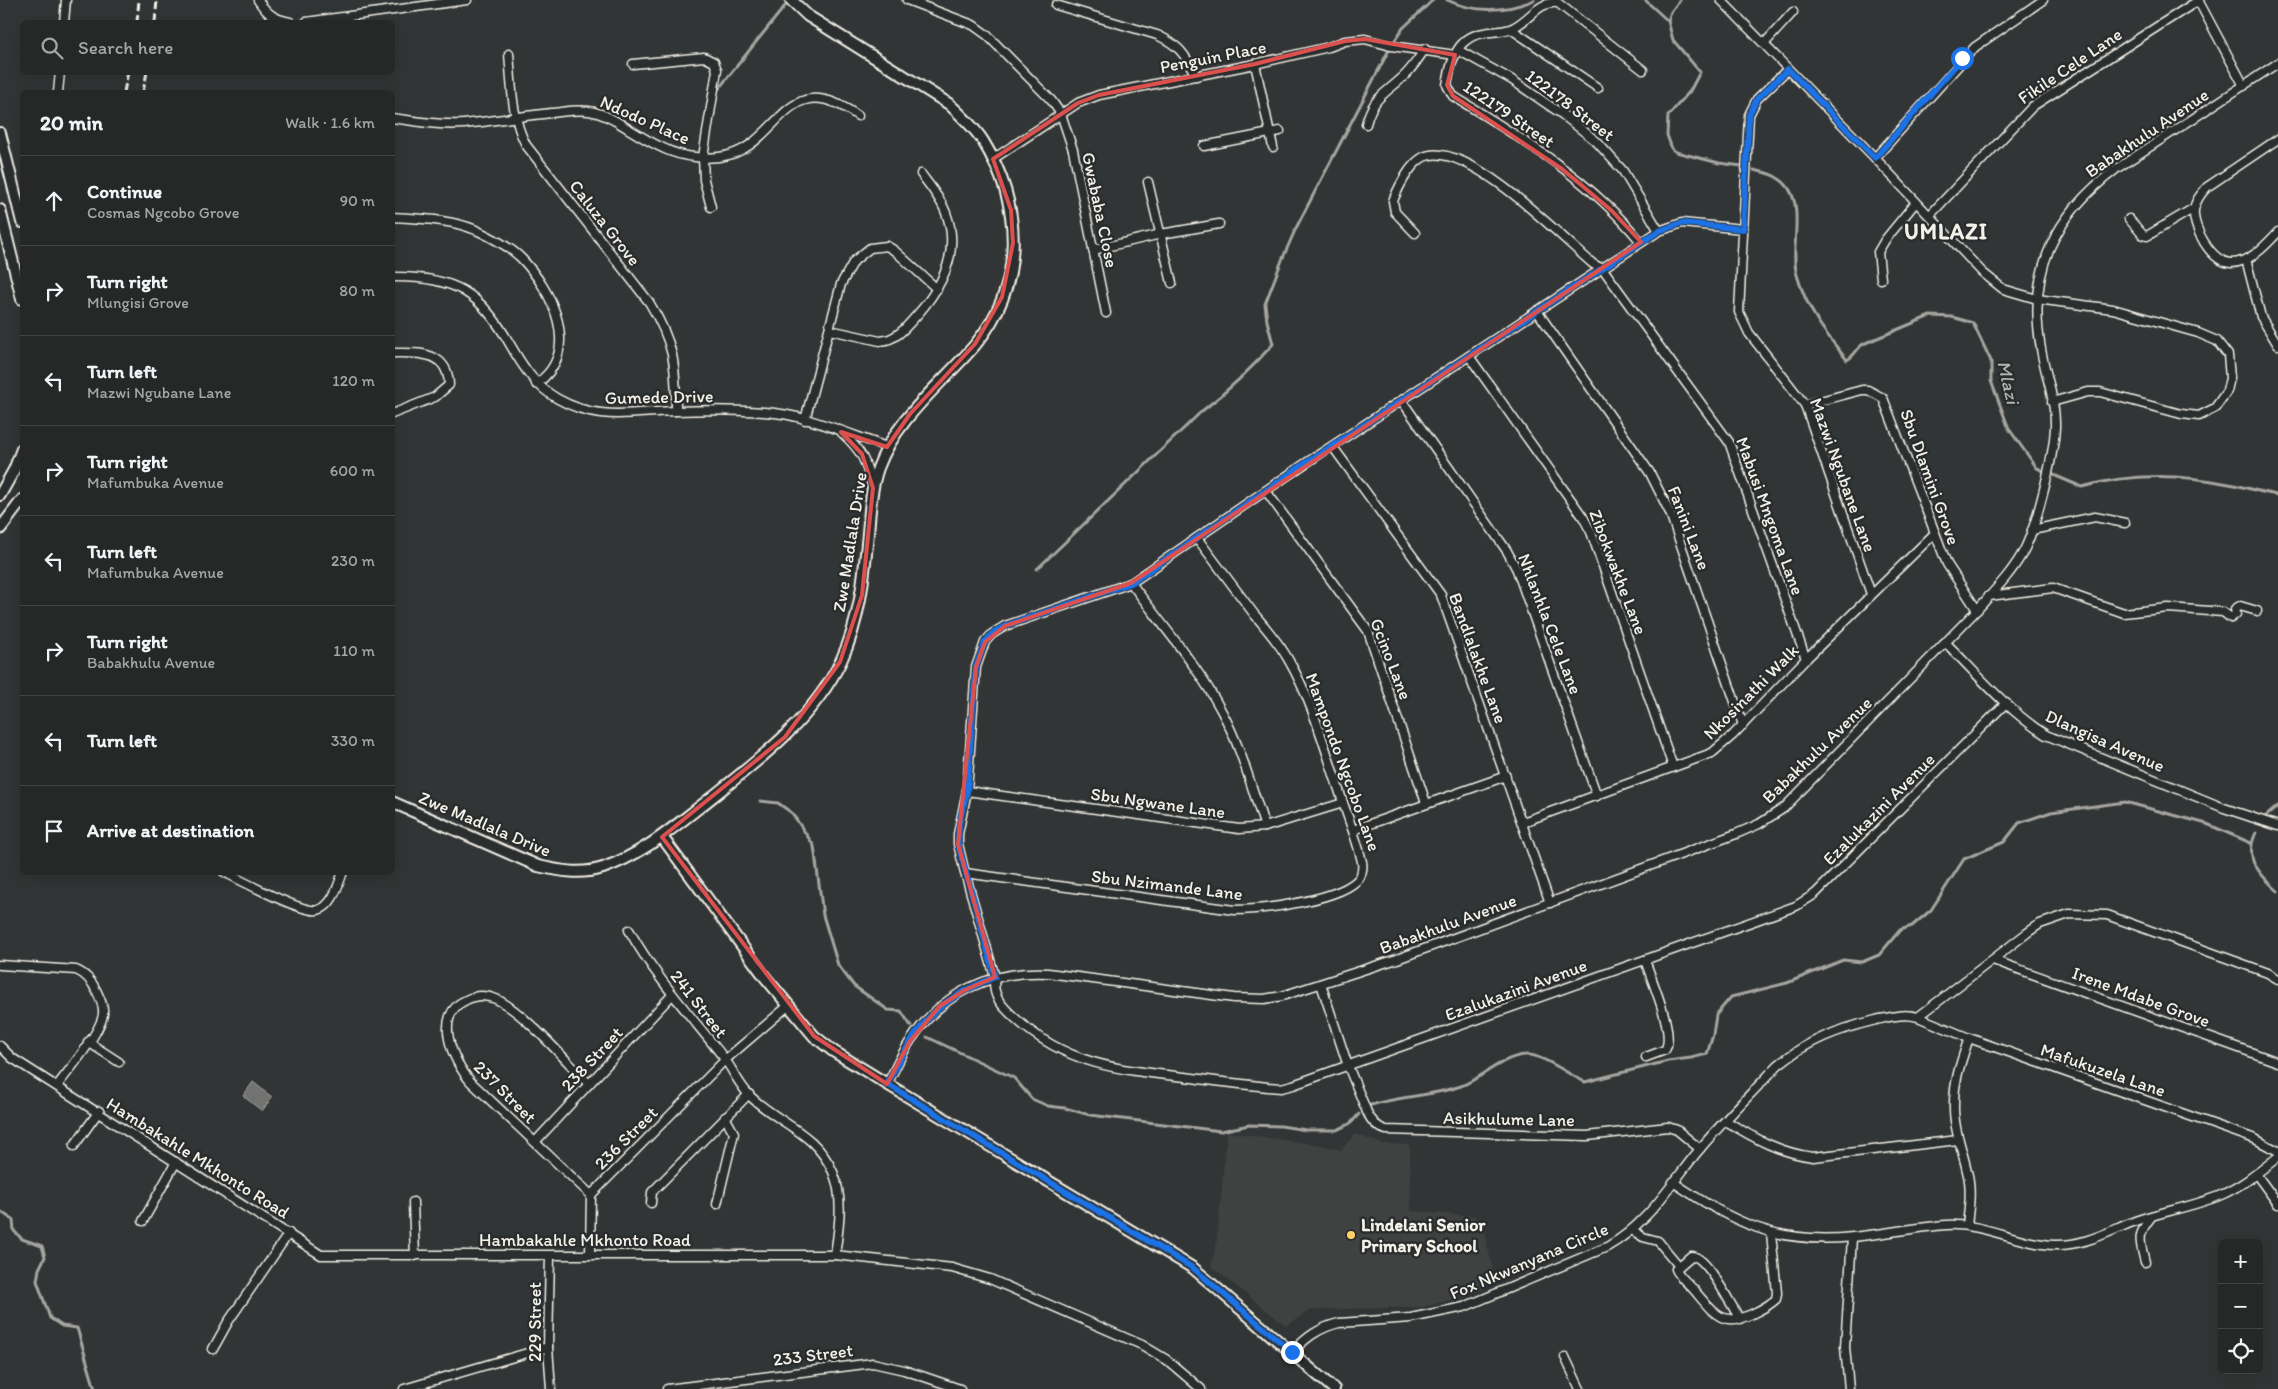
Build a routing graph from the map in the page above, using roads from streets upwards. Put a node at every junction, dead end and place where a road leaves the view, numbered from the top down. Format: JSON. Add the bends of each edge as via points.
{"nodes":[{"id":1,"x":66,"y":0,"type":"edge"},
{"id":2,"x":258,"y":0,"type":"edge"},
{"id":3,"x":467,"y":0,"type":"edge"},
{"id":4,"x":791,"y":0,"type":"edge"},
{"id":5,"x":907,"y":0,"type":"edge"},
{"id":6,"x":1721,"y":0,"type":"edge"},
{"id":7,"x":2043,"y":0,"type":"edge"},
{"id":8,"x":2199,"y":0,"type":"edge"},
{"id":9,"x":1056,"y":5,"type":"dead end"},
{"id":10,"x":1793,"y":12,"type":"dead end"},
{"id":11,"x":64,"y":20,"type":"edge"},
{"id":12,"x":277,"y":20,"type":"edge"},
{"id":13,"x":321,"y":20,"type":"edge"},
{"id":14,"x":1511,"y":29,"type":"junction"},
{"id":15,"x":1764,"y":44,"type":"junction"},
{"id":16,"x":1425,"y":49,"type":"junction"},
{"id":17,"x":1457,"y":53,"type":"junction"},
{"id":18,"x":509,"y":54,"type":"dead end"},
{"id":19,"x":2278,"y":63,"type":"edge"},
{"id":20,"x":633,"y":64,"type":"dead end"},
{"id":21,"x":1255,"y":64,"type":"junction"},
{"id":22,"x":1788,"y":69,"type":"junction"},
{"id":23,"x":1643,"y":70,"type":"dead end"},
{"id":24,"x":60,"y":75,"type":"edge"},
{"id":25,"x":1196,"y":76,"type":"junction"},
{"id":26,"x":2244,"y":86,"type":"junction"},
{"id":27,"x":1598,"y":88,"type":"dead end"},
{"id":28,"x":58,"y":90,"type":"edge"},
{"id":29,"x":1061,"y":114,"type":"junction"},
{"id":30,"x":858,"y":116,"type":"dead end"},
{"id":31,"x":515,"y":117,"type":"junction"},
{"id":32,"x":395,"y":118,"type":"edge"},
{"id":33,"x":1366,"y":124,"type":"dead end"},
{"id":34,"x":1280,"y":131,"type":"dead end"},
{"id":35,"x":1269,"y":132,"type":"junction"},
{"id":36,"x":0,"y":133,"type":"edge"},
{"id":37,"x":2278,"y":139,"type":"edge"},
{"id":38,"x":1204,"y":146,"type":"dead end"},
{"id":39,"x":1273,"y":147,"type":"dead end"},
{"id":40,"x":703,"y":157,"type":"junction"},
{"id":41,"x":1875,"y":158,"type":"junction"},
{"id":42,"x":993,"y":160,"type":"junction"},
{"id":43,"x":921,"y":174,"type":"dead end"},
{"id":44,"x":1148,"y":182,"type":"dead end"},
{"id":45,"x":1916,"y":202,"type":"junction"},
{"id":46,"x":711,"y":207,"type":"dead end"},
{"id":47,"x":2194,"y":208,"type":"junction"},
{"id":48,"x":0,"y":210,"type":"edge"},
{"id":49,"x":20,"y":214,"type":"edge"},
{"id":50,"x":1930,"y":216,"type":"junction"},
{"id":51,"x":395,"y":217,"type":"edge"},
{"id":52,"x":2129,"y":219,"type":"dead end"},
{"id":53,"x":1220,"y":224,"type":"dead end"},
{"id":54,"x":1743,"y":229,"type":"junction"},
{"id":55,"x":1659,"y":231,"type":"junction"},
{"id":56,"x":2278,"y":232,"type":"edge"},
{"id":57,"x":1415,"y":233,"type":"dead end"},
{"id":58,"x":1161,"y":234,"type":"junction"},
{"id":59,"x":1640,"y":242,"type":"junction"},
{"id":60,"x":2269,"y":242,"type":"junction"},
{"id":61,"x":2278,"y":242,"type":"edge"},
{"id":62,"x":1093,"y":250,"type":"junction"},
{"id":63,"x":2246,"y":259,"type":"junction"},
{"id":64,"x":1603,"y":269,"type":"junction"},
{"id":65,"x":395,"y":277,"type":"edge"},
{"id":66,"x":1881,"y":279,"type":"dead end"},
{"id":67,"x":1172,"y":283,"type":"dead end"},
{"id":68,"x":937,"y":289,"type":"junction"},
{"id":69,"x":20,"y":291,"type":"edge"},
{"id":70,"x":2037,"y":299,"type":"junction"},
{"id":71,"x":1536,"y":311,"type":"junction"},
{"id":72,"x":1106,"y":313,"type":"dead end"},
{"id":73,"x":830,"y":330,"type":"junction"},
{"id":74,"x":2278,"y":345,"type":"edge"},
{"id":75,"x":395,"y":353,"type":"edge"},
{"id":76,"x":1469,"y":356,"type":"junction"},
{"id":77,"x":536,"y":384,"type":"junction"},
{"id":78,"x":1402,"y":401,"type":"junction"},
{"id":79,"x":2052,"y":402,"type":"junction"},
{"id":80,"x":1805,"y":405,"type":"junction"},
{"id":81,"x":676,"y":411,"type":"junction"},
{"id":82,"x":395,"y":413,"type":"edge"},
{"id":83,"x":805,"y":420,"type":"junction"},
{"id":84,"x":841,"y":432,"type":"junction"},
{"id":85,"x":887,"y":447,"type":"junction"},
{"id":86,"x":1333,"y":447,"type":"junction"},
{"id":87,"x":20,"y":454,"type":"edge"},
{"id":88,"x":872,"y":488,"type":"junction"},
{"id":89,"x":1266,"y":491,"type":"junction"},
{"id":90,"x":0,"y":495,"type":"edge"},
{"id":91,"x":20,"y":503,"type":"edge"},
{"id":92,"x":2125,"y":523,"type":"dead end"},
{"id":93,"x":0,"y":529,"type":"edge"},
{"id":94,"x":2032,"y":530,"type":"junction"},
{"id":95,"x":1934,"y":534,"type":"junction"},
{"id":96,"x":1197,"y":538,"type":"junction"},
{"id":97,"x":1131,"y":583,"type":"junction"},
{"id":98,"x":1871,"y":594,"type":"junction"},
{"id":99,"x":1989,"y":596,"type":"junction"},
{"id":100,"x":1977,"y":610,"type":"junction"},
{"id":101,"x":2258,"y":611,"type":"dead end"},
{"id":102,"x":1945,"y":642,"type":"junction"},
{"id":103,"x":1806,"y":659,"type":"junction"},
{"id":104,"x":2006,"y":703,"type":"junction"},
{"id":105,"x":1743,"y":725,"type":"junction"},
{"id":106,"x":1673,"y":767,"type":"junction"},
{"id":107,"x":1506,"y":776,"type":"junction"},
{"id":108,"x":967,"y":791,"type":"junction"},
{"id":109,"x":1597,"y":796,"type":"junction"},
{"id":110,"x":395,"y":803,"type":"edge"},
{"id":111,"x":1343,"y":803,"type":"junction"},
{"id":112,"x":1426,"y":803,"type":"junction"},
{"id":113,"x":1523,"y":822,"type":"junction"},
{"id":114,"x":2278,"y":826,"type":"edge"},
{"id":115,"x":1265,"y":827,"type":"junction"},
{"id":116,"x":1353,"y":830,"type":"junction"},
{"id":117,"x":662,"y":838,"type":"junction"},
{"id":118,"x":966,"y":873,"type":"junction"},
{"id":119,"x":230,"y":875,"type":"edge"},
{"id":120,"x":342,"y":875,"type":"edge"},
{"id":121,"x":1360,"y":877,"type":"joint"},
{"id":122,"x":1550,"y":904,"type":"junction"},
{"id":123,"x":629,"y":930,"type":"dead end"},
{"id":124,"x":1645,"y":960,"type":"junction"},
{"id":125,"x":1993,"y":960,"type":"junction"},
{"id":126,"x":0,"y":965,"type":"edge"},
{"id":127,"x":995,"y":977,"type":"junction"},
{"id":128,"x":2278,"y":979,"type":"edge"},
{"id":129,"x":1321,"y":984,"type":"junction"},
{"id":130,"x":672,"y":995,"type":"junction"},
{"id":131,"x":788,"y":1006,"type":"junction"},
{"id":132,"x":1918,"y":1017,"type":"junction"},
{"id":133,"x":1969,"y":1038,"type":"junction"},
{"id":134,"x":88,"y":1042,"type":"junction"},
{"id":135,"x":0,"y":1046,"type":"edge"},
{"id":136,"x":1646,"y":1058,"type":"dead end"},
{"id":137,"x":725,"y":1060,"type":"junction"},
{"id":138,"x":119,"y":1062,"type":"dead end"},
{"id":139,"x":2278,"y":1062,"type":"edge"},
{"id":140,"x":1348,"y":1066,"type":"junction"},
{"id":141,"x":589,"y":1084,"type":"junction"},
{"id":142,"x":887,"y":1084,"type":"junction"},
{"id":143,"x":57,"y":1086,"type":"junction"},
{"id":144,"x":749,"y":1094,"type":"junction"},
{"id":145,"x":98,"y":1112,"type":"junction"},
{"id":146,"x":725,"y":1117,"type":"junction"},
{"id":147,"x":1726,"y":1121,"type":"junction"},
{"id":148,"x":1958,"y":1140,"type":"junction"},
{"id":149,"x":535,"y":1142,"type":"junction"},
{"id":150,"x":74,"y":1146,"type":"dead end"},
{"id":151,"x":1700,"y":1149,"type":"junction"},
{"id":152,"x":2278,"y":1151,"type":"edge"},
{"id":153,"x":2278,"y":1157,"type":"edge"},
{"id":154,"x":176,"y":1162,"type":"junction"},
{"id":155,"x":2256,"y":1174,"type":"junction"},
{"id":156,"x":1673,"y":1182,"type":"junction"},
{"id":157,"x":591,"y":1195,"type":"junction"},
{"id":158,"x":413,"y":1202,"type":"dead end"},
{"id":159,"x":651,"y":1203,"type":"dead end"},
{"id":160,"x":717,"y":1204,"type":"dead end"},
{"id":161,"x":2278,"y":1204,"type":"edge"},
{"id":162,"x":2152,"y":1216,"type":"junction"},
{"id":163,"x":142,"y":1221,"type":"dead end"},
{"id":164,"x":1967,"y":1225,"type":"junction"},
{"id":165,"x":1632,"y":1230,"type":"junction"},
{"id":166,"x":289,"y":1233,"type":"junction"},
{"id":167,"x":1771,"y":1233,"type":"junction"},
{"id":168,"x":1852,"y":1238,"type":"junction"},
{"id":169,"x":590,"y":1254,"type":"junction"},
{"id":170,"x":835,"y":1255,"type":"junction"},
{"id":171,"x":415,"y":1256,"type":"junction"},
{"id":172,"x":550,"y":1256,"type":"junction"},
{"id":173,"x":2145,"y":1262,"type":"dead end"},
{"id":174,"x":1679,"y":1266,"type":"junction"},
{"id":175,"x":1740,"y":1319,"type":"junction"},
{"id":176,"x":548,"y":1347,"type":"junction"},
{"id":177,"x":212,"y":1349,"type":"dead end"},
{"id":178,"x":1292,"y":1352,"type":"junction"},
{"id":179,"x":1565,"y":1357,"type":"dead end"},
{"id":180,"x":404,"y":1389,"type":"edge"},
{"id":181,"x":551,"y":1389,"type":"edge"},
{"id":182,"x":667,"y":1389,"type":"edge"},
{"id":183,"x":960,"y":1389,"type":"edge"},
{"id":184,"x":1201,"y":1389,"type":"edge"},
{"id":185,"x":1333,"y":1389,"type":"edge"},
{"id":186,"x":1580,"y":1389,"type":"edge"},
{"id":187,"x":1849,"y":1389,"type":"edge"}],
"edges":[{"from":1,"to":11,"type":"street"},
{"from":2,"to":12,"type":"street","via":[[266,13]]},
{"from":3,"to":13,"type":"street"},
{"from":4,"to":42,"type":"street","name":"Zwe Madlala Drive","via":[[808,16],[949,104],[982,139]]},
{"from":5,"to":29,"type":"street","via":[[973,25],[988,35]]},
{"from":6,"to":15,"type":"street"},
{"from":7,"to":41,"type":"street","via":[[1975,47]]},
{"from":8,"to":26,"type":"street"},
{"from":8,"to":50,"type":"street","name":"Fikile Cele Lane","via":[[2033,106]]},
{"from":9,"to":25,"type":"street","via":[[1172,42],[1185,54]]},
{"from":10,"to":15,"type":"street"},
{"from":14,"to":17,"type":"street","via":[[1474,36]]},
{"from":14,"to":23,"type":"street","via":[[1544,2],[1558,3]]},
{"from":14,"to":27,"type":"street"},
{"from":15,"to":22,"type":"street"},
{"from":16,"to":17,"type":"street","name":"Penguin Place"},
{"from":16,"to":21,"type":"street","name":"Penguin Place","via":[[1391,46],[1366,39]]},
{"from":16,"to":33,"type":"street","via":[[1403,77],[1376,99]]},
{"from":17,"to":55,"type":"street","name":"122178 Street","via":[[1512,80],[1596,141],[1623,171]]},
{"from":17,"to":59,"type":"street","name":"122179 Street","via":[[1447,85],[1452,96],[1520,138],[1562,169],[1611,210]]},
{"from":18,"to":31,"type":"street","name":"Caluza Grove"},
{"from":19,"to":26,"type":"street","name":"Babakhulu Avenue"},
{"from":20,"to":40,"type":"street","via":[[704,57],[714,62],[717,70]]},
{"from":21,"to":25,"type":"street","name":"Penguin Place"},
{"from":21,"to":35,"type":"street"},
{"from":22,"to":41,"type":"street"},
{"from":22,"to":54,"type":"street","name":"Mazwi Ngubane Lane","via":[[1757,99],[1749,115]]},
{"from":24,"to":28,"type":"street"},
{"from":25,"to":29,"type":"street","name":"Penguin Place","via":[[1087,98]]},
{"from":26,"to":70,"type":"street","name":"Babakhulu Avenue","via":[[2094,186],[2053,238]]},
{"from":29,"to":42,"type":"street","name":"Penguin Place"},
{"from":29,"to":62,"type":"street","name":"Gwababa Close"},
{"from":30,"to":40,"type":"street","name":"Ndodo Place","via":[[832,100],[805,99],[746,146],[727,155]]},
{"from":31,"to":32,"type":"street","name":"Ndodo Place","via":[[463,124]]},
{"from":31,"to":40,"type":"street","name":"Ndodo Place","via":[[578,111],[599,113],[675,154]]},
{"from":31,"to":81,"type":"street","name":"Caluza Grove","via":[[518,131],[533,156],[649,302],[663,326],[676,369]]},
{"from":34,"to":35,"type":"street"},
{"from":35,"to":38,"type":"street"},
{"from":35,"to":39,"type":"street"},
{"from":36,"to":49,"type":"street"},
{"from":37,"to":47,"type":"street","via":[[2207,187]]},
{"from":40,"to":46,"type":"street"},
{"from":41,"to":45,"type":"street"},
{"from":42,"to":85,"type":"street","name":"Zwe Madlala Drive","via":[[1004,183],[1011,210],[1013,243],[1002,297],[992,320],[975,344],[910,414]]},
{"from":43,"to":68,"type":"street","via":[[939,199],[950,228],[950,258],[947,272]]},
{"from":44,"to":58,"type":"street"},
{"from":45,"to":50,"type":"street"},
{"from":45,"to":66,"type":"street","via":[[1878,252]]},
{"from":47,"to":52,"type":"street","via":[[2147,236]]},
{"from":47,"to":63,"type":"street","via":[[2194,221],[2208,248],[2230,263]]},
{"from":48,"to":69,"type":"street"},
{"from":50,"to":70,"type":"street","via":[[2003,289]]},
{"from":51,"to":77,"type":"street","via":[[448,222],[474,230],[498,241],[520,257],[542,284],[562,341],[555,366]]},
{"from":53,"to":58,"type":"street"},
{"from":54,"to":55,"type":"street","name":"Ezalukazini Avenue","via":[[1682,223]]},
{"from":54,"to":80,"type":"street","name":"Mazwi Ngubane Lane","via":[[1738,312],[1749,333]]},
{"from":55,"to":59,"type":"street","name":"Ezalukazini Avenue"},
{"from":56,"to":60,"type":"street"},
{"from":57,"to":64,"type":"street","name":"Mabusi Mngoma Lane","via":[[1395,212],[1393,201],[1418,160],[1439,154],[1473,168],[1507,189]]},
{"from":58,"to":62,"type":"street"},
{"from":58,"to":67,"type":"street"},
{"from":59,"to":64,"type":"street","name":"Ezalukazini Avenue"},
{"from":60,"to":61,"type":"street"},
{"from":60,"to":63,"type":"street"},
{"from":62,"to":72,"type":"street","name":"Gwababa Close"},
{"from":63,"to":74,"type":"street","via":[[2261,317]]},
{"from":64,"to":71,"type":"street","name":"Ezalukazini Avenue"},
{"from":64,"to":103,"type":"street","name":"Mabusi Mngoma Lane","via":[[1729,442]]},
{"from":65,"to":77,"type":"street","name":"Gumede Drive","via":[[432,278],[475,298],[497,321],[523,368]]},
{"from":68,"to":73,"type":"street","via":[[909,324],[888,341]]},
{"from":68,"to":73,"type":"street","via":[[896,251],[886,246],[870,248],[854,261],[846,273]]},
{"from":70,"to":79,"type":"street","name":"Babakhulu Avenue","via":[[2040,349]]},
{"from":70,"to":79,"type":"street","via":[[2113,309],[2198,333],[2223,347],[2230,366],[2230,378],[2222,401],[2199,416],[2100,392]]},
{"from":71,"to":76,"type":"street","name":"Ezalukazini Avenue"},
{"from":71,"to":105,"type":"street","name":"Fanini Lane","via":[[1662,494]]},
{"from":73,"to":83,"type":"street"},
{"from":75,"to":82,"type":"street","via":[[430,354],[449,378],[449,385],[435,397]]},
{"from":76,"to":78,"type":"street","name":"Ezalukazini Avenue"},
{"from":76,"to":106,"type":"street","name":"Zibokwakhe Lane","via":[[1591,532]]},
{"from":77,"to":81,"type":"street","name":"Gumede Drive","via":[[558,399],[603,415]]},
{"from":78,"to":86,"type":"street","name":"Ezalukazini Avenue"},
{"from":78,"to":109,"type":"street","name":"Nhlanhla Cele Lane","via":[[1517,570]]},
{"from":79,"to":94,"type":"street","name":"Babakhulu Avenue","via":[[2055,427]]},
{"from":80,"to":95,"type":"street","name":"Sbu Dlamini Grove","via":[[1862,390],[1883,398]]},
{"from":80,"to":98,"type":"street","name":"Mazwi Ngubane Lane"},
{"from":81,"to":83,"type":"street","name":"Gumede Drive","via":[[766,412]]},
{"from":83,"to":84,"type":"street","name":"Gumede Drive"},
{"from":84,"to":85,"type":"street","name":"Gumede Drive"},
{"from":84,"to":88,"type":"street","via":[[862,454]]},
{"from":85,"to":88,"type":"street","name":"Zwe Madlala Drive"},
{"from":86,"to":89,"type":"street","name":"Ezalukazini Avenue"},
{"from":86,"to":107,"type":"street","name":"Bandlalakhe Lane","via":[[1440,595]]},
{"from":87,"to":90,"type":"street"},
{"from":88,"to":117,"type":"street","name":"Zwe Madlala Drive","via":[[862,595],[840,662],[814,703],[785,737]]},
{"from":89,"to":96,"type":"street","name":"Ezalukazini Avenue"},
{"from":89,"to":112,"type":"street","name":"Gcino Lane","via":[[1368,631]]},
{"from":91,"to":93,"type":"street"},
{"from":92,"to":94,"type":"street","via":[[2096,517]]},
{"from":94,"to":99,"type":"street","name":"Babakhulu Avenue","via":[[2022,554]]},
{"from":95,"to":98,"type":"street","name":"Nkosinathi Walk"},
{"from":95,"to":100,"type":"street","name":"Sbu Dlamini Grove","via":[[1952,574]]},
{"from":96,"to":97,"type":"street","name":"Ezalukazini Avenue"},
{"from":96,"to":111,"type":"street","name":"Mampondo Ngcobo Lane","via":[[1288,658],[1314,715]]},
{"from":97,"to":108,"type":"street","name":"Ezalukazini Avenue","via":[[1005,626],[985,642],[976,667]]},
{"from":97,"to":115,"type":"street","via":[[1223,714]]},
{"from":98,"to":103,"type":"street","name":"Nkosinathi Walk"},
{"from":99,"to":100,"type":"street","name":"Babakhulu Avenue"},
{"from":99,"to":101,"type":"street","via":[[2053,588],[2124,613],[2168,608],[2223,612],[2231,618],[2240,606]]},
{"from":100,"to":102,"type":"street","name":"Babakhulu Avenue"},
{"from":102,"to":104,"type":"street","name":"Dlangisa Avenue"},
{"from":102,"to":122,"type":"street","name":"Babakhulu Avenue","via":[[1795,797],[1771,816],[1736,834]]},
{"from":103,"to":105,"type":"street","name":"Nkosinathi Walk"},
{"from":104,"to":114,"type":"street","name":"Dlangisa Avenue","via":[[2046,735],[2224,808]]},
{"from":104,"to":124,"type":"street","name":"Ezalukazini Avenue","via":[[1806,900]]},
{"from":105,"to":106,"type":"street","name":"Nkosinathi Walk","via":[[1712,753]]},
{"from":106,"to":109,"type":"street","name":"Nkosinathi Walk"},
{"from":107,"to":112,"type":"street"},
{"from":107,"to":113,"type":"street","name":"Bandlalakhe Lane"},
{"from":108,"to":115,"type":"street","name":"Sbu Ngwane Lane","via":[[1239,829]]},
{"from":108,"to":118,"type":"street","name":"Ezalukazini Avenue","via":[[958,834]]},
{"from":109,"to":113,"type":"street","name":"Nkosinathi Walk"},
{"from":110,"to":117,"type":"street","name":"Zwe Madlala Drive","via":[[538,866],[559,871],[600,869],[624,860]]},
{"from":111,"to":115,"type":"street","name":"Sbu Ngwane Lane"},
{"from":111,"to":116,"type":"street","name":"Mampondo Ngcobo Lane"},
{"from":112,"to":116,"type":"street"},
{"from":113,"to":122,"type":"street","name":"Bandlalakhe Lane"},
{"from":116,"to":121,"type":"street","name":"Mampondo Ngcobo Lane","via":[[1363,864]]},
{"from":117,"to":131,"type":"street"},
{"from":118,"to":121,"type":"street","name":"Sbu Nzimande Lane","via":[[1234,910],[1300,903],[1337,891]]},
{"from":118,"to":127,"type":"street","name":"Ezalukazini Avenue"},
{"from":119,"to":120,"type":"street","via":[[312,911],[329,902]]},
{"from":122,"to":129,"type":"street","name":"Babakhulu Avenue"},
{"from":123,"to":130,"type":"street","name":"241 Street"},
{"from":124,"to":136,"type":"street","via":[[1669,1041],[1666,1050]]},
{"from":124,"to":140,"type":"street","name":"Ezalukazini Avenue"},
{"from":125,"to":128,"type":"street","via":[[2040,924],[2069,914],[2085,913],[2130,922]]},
{"from":125,"to":132,"type":"street"},
{"from":125,"to":139,"type":"street","name":"Irene Mdabe Grove"},
{"from":126,"to":134,"type":"street","via":[[66,968],[83,973],[93,982],[103,1014]]},
{"from":127,"to":129,"type":"street","name":"Babakhulu Avenue","via":[[1025,972],[1048,973],[1250,1000],[1282,996]]},
{"from":127,"to":140,"type":"street","name":"Ezalukazini Avenue","via":[[993,986],[997,998],[1020,1022],[1053,1045],[1108,1067],[1281,1088]]},
{"from":127,"to":142,"type":"street","name":"Babakhulu Avenue","via":[[964,990],[940,1006],[910,1041]]},
{"from":129,"to":140,"type":"street","name":"Asikhulume Lane"},
{"from":130,"to":137,"type":"street","name":"241 Street"},
{"from":130,"to":141,"type":"street","name":"238 Street"},
{"from":131,"to":137,"type":"street","name":"236 Street"},
{"from":131,"to":142,"type":"street","via":[[814,1036],[833,1051]]},
{"from":132,"to":133,"type":"street","name":"Mafukuzela Lane"},
{"from":132,"to":147,"type":"street","name":"Fox Nkwanyana Circle","via":[[1893,1016],[1818,1037],[1778,1065]]},
{"from":133,"to":148,"type":"street","via":[[1955,1087]]},
{"from":133,"to":152,"type":"street","name":"Mafukuzela Lane"},
{"from":134,"to":138,"type":"street"},
{"from":134,"to":143,"type":"street"},
{"from":135,"to":143,"type":"street","name":"Hambakahle Mkhonto Road","via":[[12,1058]]},
{"from":137,"to":144,"type":"street","name":"241 Street"},
{"from":137,"to":157,"type":"street","name":"236 Street"},
{"from":140,"to":151,"type":"street","name":"Asikhulume Lane","via":[[1370,1119],[1386,1130],[1587,1136],[1668,1127],[1677,1130]]},
{"from":141,"to":149,"type":"street","name":"238 Street"},
{"from":141,"to":149,"type":"street","name":"237 Street","via":[[513,1010],[484,996],[459,1003],[452,1011],[449,1024],[454,1058],[470,1082]]},
{"from":142,"to":178,"type":"street","via":[[1193,1268]]},
{"from":143,"to":145,"type":"street","name":"Hambakahle Mkhonto Road"},
{"from":144,"to":146,"type":"street"},
{"from":144,"to":170,"type":"street","name":"241 Street","via":[[811,1140],[829,1164],[840,1199]]},
{"from":145,"to":150,"type":"street"},
{"from":145,"to":154,"type":"street","name":"Hambakahle Mkhonto Road"},
{"from":146,"to":159,"type":"street","via":[[652,1192]]},
{"from":146,"to":160,"type":"street","via":[[734,1133]]},
{"from":147,"to":148,"type":"street","via":[[1775,1148],[1813,1157]]},
{"from":147,"to":151,"type":"street","name":"Fox Nkwanyana Circle"},
{"from":148,"to":164,"type":"street","via":[[1970,1185]]},
{"from":149,"to":157,"type":"street","name":"237 Street"},
{"from":151,"to":156,"type":"street","name":"Fox Nkwanyana Circle"},
{"from":153,"to":155,"type":"street"},
{"from":154,"to":163,"type":"street"},
{"from":154,"to":166,"type":"street","name":"Hambakahle Mkhonto Road"},
{"from":155,"to":161,"type":"street"},
{"from":155,"to":162,"type":"street","via":[[2222,1195]]},
{"from":156,"to":165,"type":"street","name":"Fox Nkwanyana Circle"},
{"from":156,"to":167,"type":"street","via":[[1723,1215]]},
{"from":157,"to":169,"type":"street","name":"236 Street"},
{"from":158,"to":171,"type":"street"},
{"from":162,"to":164,"type":"street","via":[[2064,1245]]},
{"from":162,"to":173,"type":"street","via":[[2139,1236]]},
{"from":164,"to":168,"type":"street"},
{"from":165,"to":174,"type":"street","via":[[1658,1241]]},
{"from":165,"to":178,"type":"street","name":"Fox Nkwanyana Circle","via":[[1607,1247],[1482,1301],[1431,1315],[1325,1326]]},
{"from":166,"to":171,"type":"street","name":"Hambakahle Mkhonto Road","via":[[321,1255]]},
{"from":166,"to":177,"type":"street"},
{"from":167,"to":168,"type":"street","via":[[1808,1238]]},
{"from":167,"to":175,"type":"street","via":[[1776,1299]]},
{"from":168,"to":187,"type":"street","via":[[1846,1329]]},
{"from":169,"to":170,"type":"street","name":"Hambakahle Mkhonto Road"},
{"from":169,"to":172,"type":"street","name":"Hambakahle Mkhonto Road"},
{"from":170,"to":184,"type":"street","name":"Hambakahle Mkhonto Road","via":[[952,1268],[990,1279],[1142,1346],[1167,1360]]},
{"from":171,"to":172,"type":"street","name":"Hambakahle Mkhonto Road"},
{"from":172,"to":176,"type":"street","name":"229 Street"},
{"from":174,"to":175,"type":"street","via":[[1676,1271],[1715,1313],[1723,1319]]},
{"from":174,"to":175,"type":"street","via":[[1692,1256],[1703,1261]]},
{"from":176,"to":180,"type":"street"},
{"from":176,"to":181,"type":"street","name":"229 Street"},
{"from":178,"to":185,"type":"street"},
{"from":179,"to":186,"type":"street"},
{"from":182,"to":183,"type":"street","name":"233 Street","via":[[873,1363]]}]}
